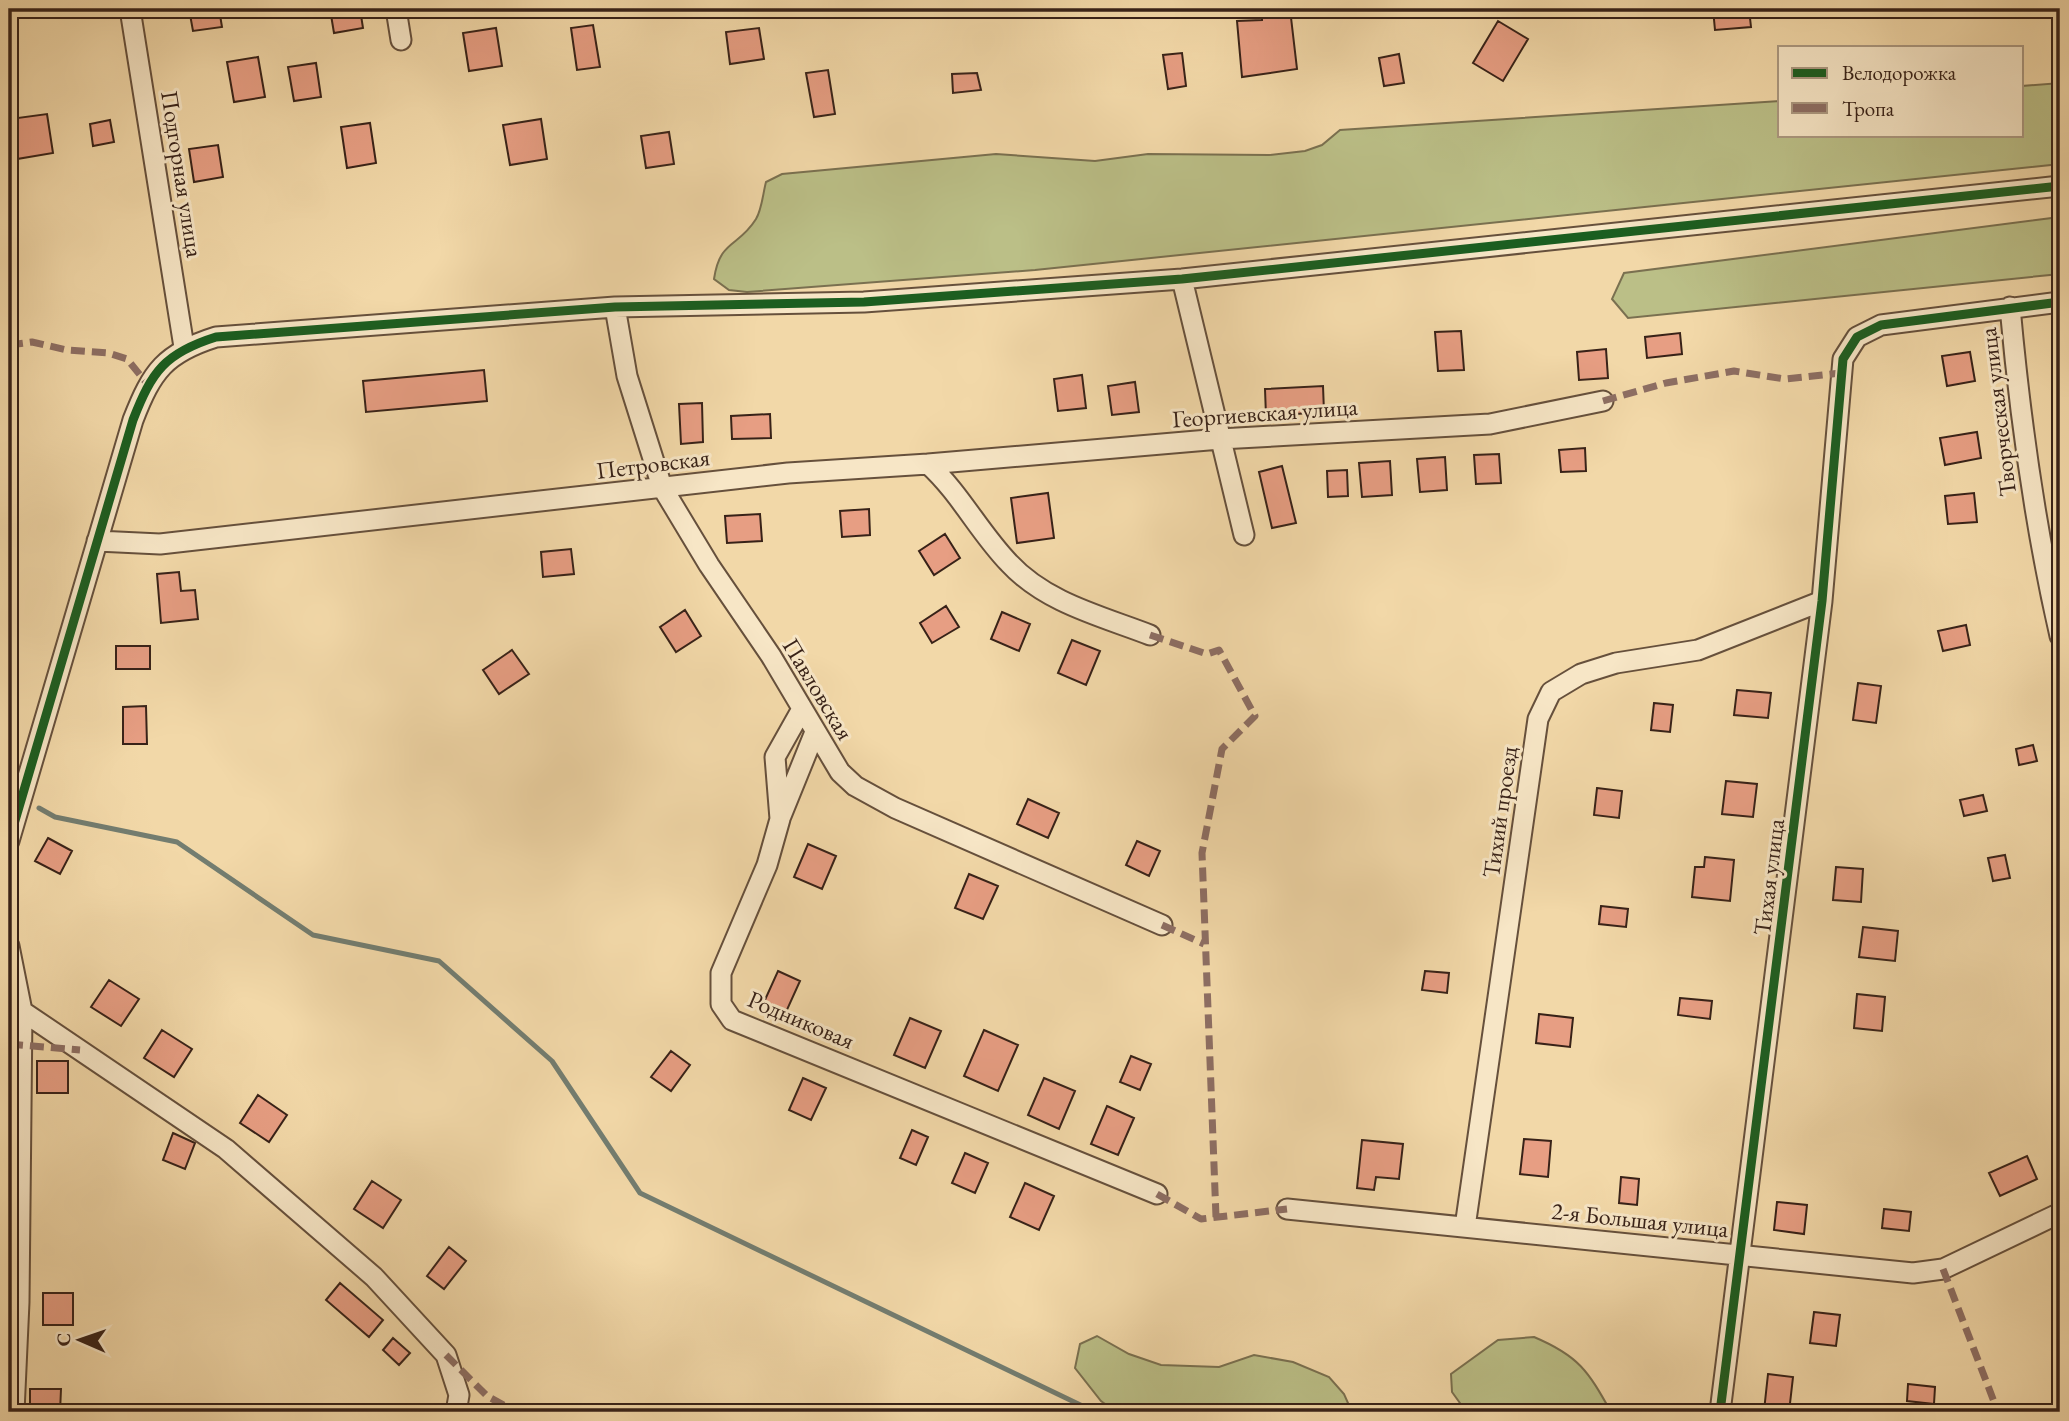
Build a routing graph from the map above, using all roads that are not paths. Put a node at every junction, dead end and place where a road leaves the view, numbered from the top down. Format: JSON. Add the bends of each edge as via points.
{"nodes":[{"id":1,"x":130,"y":9,"type":"edge"},
{"id":2,"x":396,"y":9,"type":"edge"},
{"id":3,"x":401,"y":40,"type":"dead end"},
{"id":4,"x":2060,"y":186,"type":"edge"},
{"id":5,"x":1182,"y":279,"type":"junction"},
{"id":6,"x":2060,"y":302,"type":"edge"},
{"id":7,"x":2010,"y":306,"type":"junction"},
{"id":8,"x":615,"y":307,"type":"junction"},
{"id":9,"x":184,"y":347,"type":"junction"},
{"id":10,"x":1603,"y":401,"type":"dead end"},
{"id":11,"x":1220,"y":439,"type":"junction"},
{"id":12,"x":928,"y":464,"type":"junction"},
{"id":13,"x":662,"y":487,"type":"junction"},
{"id":14,"x":1244,"y":536,"type":"dead end"},
{"id":15,"x":97,"y":541,"type":"junction"},
{"id":16,"x":1822,"y":601,"type":"junction"},
{"id":17,"x":1150,"y":635,"type":"dead end"},
{"id":18,"x":2060,"y":636,"type":"edge"},
{"id":19,"x":802,"y":709,"type":"junction"},
{"id":20,"x":815,"y":732,"type":"junction"},
{"id":21,"x":780,"y":819,"type":"junction"},
{"id":22,"x":9,"y":841,"type":"edge"},
{"id":23,"x":1162,"y":925,"type":"dead end"},
{"id":24,"x":9,"y":946,"type":"edge"},
{"id":25,"x":22,"y":1011,"type":"junction"},
{"id":26,"x":1157,"y":1194,"type":"dead end"},
{"id":27,"x":1287,"y":1209,"type":"dead end"},
{"id":28,"x":2060,"y":1213,"type":"edge"},
{"id":29,"x":1465,"y":1227,"type":"junction"},
{"id":30,"x":1741,"y":1255,"type":"junction"},
{"id":31,"x":14,"y":1412,"type":"edge"},
{"id":32,"x":456,"y":1412,"type":"edge"},
{"id":33,"x":1720,"y":1412,"type":"edge"}],
"edges":[{"from":1,"to":9,"type":"street","name":"Подгорная улица"},
{"from":2,"to":3,"type":"street"},
{"from":4,"to":5,"type":"street"},
{"from":5,"to":8,"type":"street","via":[[864,302]]},
{"from":5,"to":11,"type":"street"},
{"from":6,"to":7,"type":"street"},
{"from":7,"to":16,"type":"street","name":"Тихая улица","via":[[1881,326],[1867,330],[1849,346],[1841,373]]},
{"from":7,"to":18,"type":"street","name":"Творческая улица","via":[[2021,424]]},
{"from":8,"to":9,"type":"street","via":[[216,337]]},
{"from":8,"to":13,"type":"street","name":"Павловская","via":[[627,376]]},
{"from":9,"to":15,"type":"street","via":[[159,369],[133,419]]},
{"from":10,"to":11,"type":"street","name":"Георгиевская улица","via":[[1490,424]]},
{"from":11,"to":12,"type":"street","name":"Георгиевская улица"},
{"from":11,"to":14,"type":"street"},
{"from":12,"to":13,"type":"street","name":"Петровская"},
{"from":12,"to":17,"type":"street","via":[[1009,564],[1047,595]]},
{"from":13,"to":15,"type":"street","name":"Петровская","via":[[173,543]]},
{"from":13,"to":19,"type":"street","name":"Павловская"},
{"from":15,"to":22,"type":"street"},
{"from":16,"to":29,"type":"street","name":"Тихий проезд","via":[[1698,650],[1616,663],[1581,674],[1551,692],[1538,719]]},
{"from":16,"to":30,"type":"street","name":"Тихая улица"},
{"from":19,"to":20,"type":"street","name":"Павловская"},
{"from":19,"to":21,"type":"street","name":"Родниковая","via":[[775,757]]},
{"from":20,"to":21,"type":"street"},
{"from":20,"to":23,"type":"street","name":"Павловская","via":[[840,772],[855,786],[895,808]]},
{"from":21,"to":26,"type":"street","name":"Родниковая","via":[[767,864],[721,973],[721,1004],[732,1020]]},
{"from":24,"to":25,"type":"street"},
{"from":25,"to":31,"type":"street"},
{"from":25,"to":32,"type":"street","via":[[226,1149],[374,1277],[446,1356],[459,1395]]},
{"from":27,"to":29,"type":"street","name":"2-я Большая улица"},
{"from":28,"to":30,"type":"street","name":"2-я Большая улица","via":[[1943,1269],[1913,1273]]},
{"from":29,"to":30,"type":"street","name":"2-я Большая улица"},
{"from":30,"to":33,"type":"street","name":"Тихая улица"}]}
